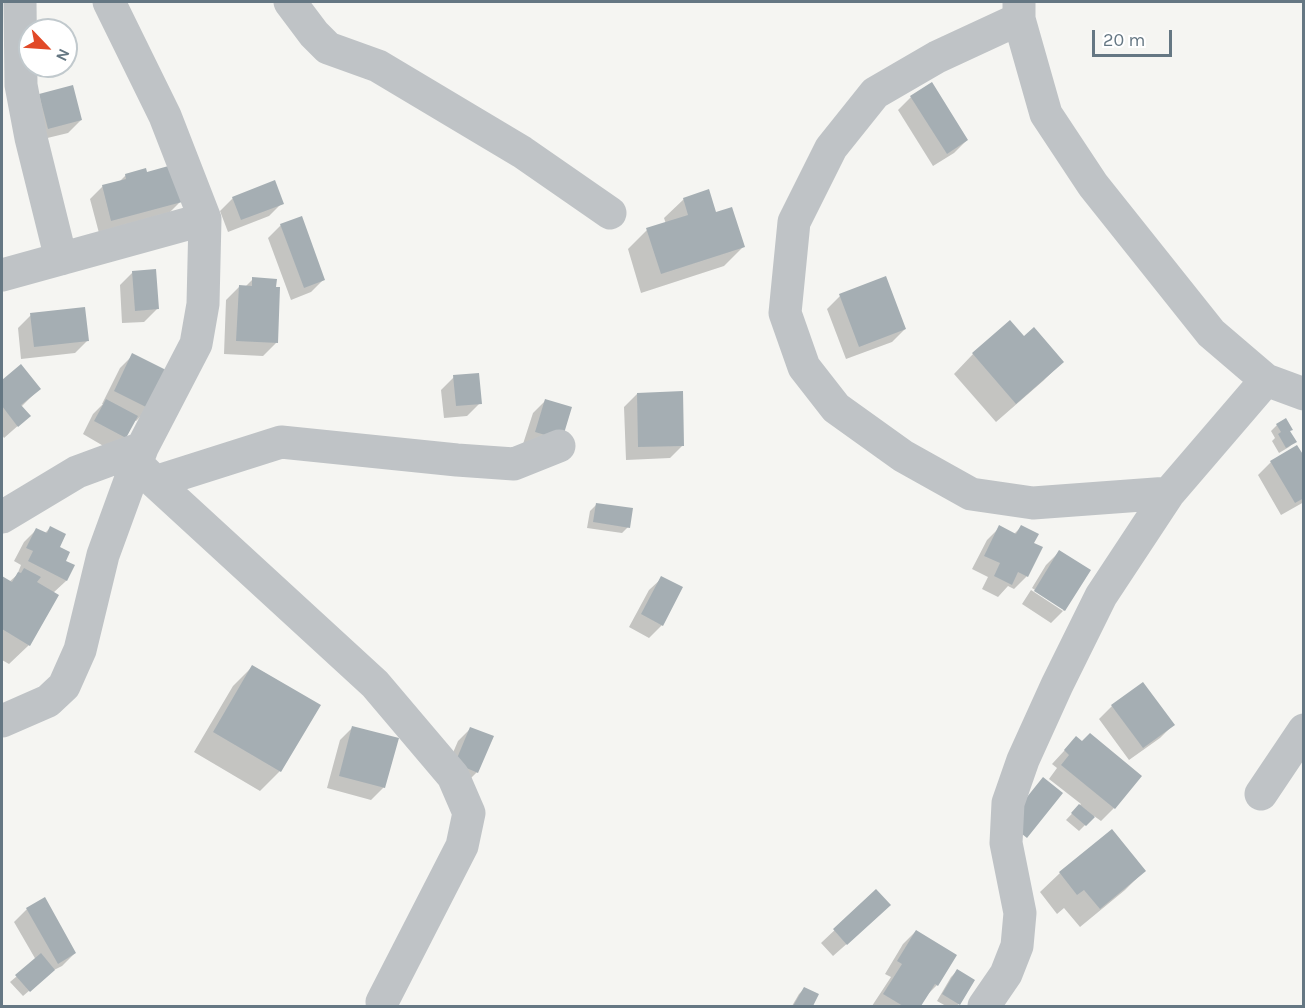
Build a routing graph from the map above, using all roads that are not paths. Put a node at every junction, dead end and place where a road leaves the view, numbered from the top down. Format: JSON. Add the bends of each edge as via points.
{"nodes":[{"id":1,"x":20,"y":2,"type":"edge"},
{"id":2,"x":109,"y":2,"type":"edge"},
{"id":3,"x":290,"y":2,"type":"edge"},
{"id":4,"x":1019,"y":10,"type":"edge"},
{"id":5,"x":610,"y":213,"type":"dead end"},
{"id":6,"x":205,"y":219,"type":"junction"},
{"id":7,"x":61,"y":259,"type":"junction"},
{"id":8,"x":2,"y":275,"type":"edge"},
{"id":9,"x":1266,"y":380,"type":"junction"},
{"id":10,"x":1304,"y":394,"type":"edge"},
{"id":11,"x":559,"y":447,"type":"dead end"},
{"id":12,"x":144,"y":465,"type":"junction"},
{"id":13,"x":1169,"y":493,"type":"junction"},
{"id":14,"x":2,"y":517,"type":"edge"},
{"id":15,"x":2,"y":721,"type":"edge"},
{"id":16,"x":1304,"y":730,"type":"edge"},
{"id":17,"x":1261,"y":794,"type":"dead end"},
{"id":18,"x":382,"y":1002,"type":"dead end"},
{"id":19,"x":984,"y":1006,"type":"edge"}],
"edges":[{"from":1,"to":7,"type":"street","via":[[21,85]]},
{"from":2,"to":6,"type":"street","via":[[165,116]]},
{"from":3,"to":5,"type":"street","via":[[328,48],[378,66],[522,152]]},
{"from":4,"to":9,"type":"street","via":[[1046,114],[1093,185],[1211,333]]},
{"from":4,"to":13,"type":"street","via":[[875,93],[831,147],[794,222],[785,313],[804,367],[836,408],[903,456],[971,494],[1033,503]]},
{"from":6,"to":7,"type":"street"},
{"from":6,"to":12,"type":"street","via":[[203,304],[196,344]]},
{"from":7,"to":8,"type":"street"},
{"from":9,"to":10,"type":"street"},
{"from":9,"to":13,"type":"street"},
{"from":11,"to":12,"type":"street","via":[[514,464],[280,442]]},
{"from":12,"to":14,"type":"street","via":[[77,472]]},
{"from":12,"to":15,"type":"street","via":[[103,555],[80,650],[64,686],[48,701]]},
{"from":12,"to":18,"type":"street","via":[[375,684],[453,776],[470,813],[462,846]]},
{"from":13,"to":19,"type":"street","via":[[1101,596],[1057,685],[1008,803],[1006,843],[1020,913],[1017,946],[1006,974]]},
{"from":16,"to":17,"type":"street"}]}
